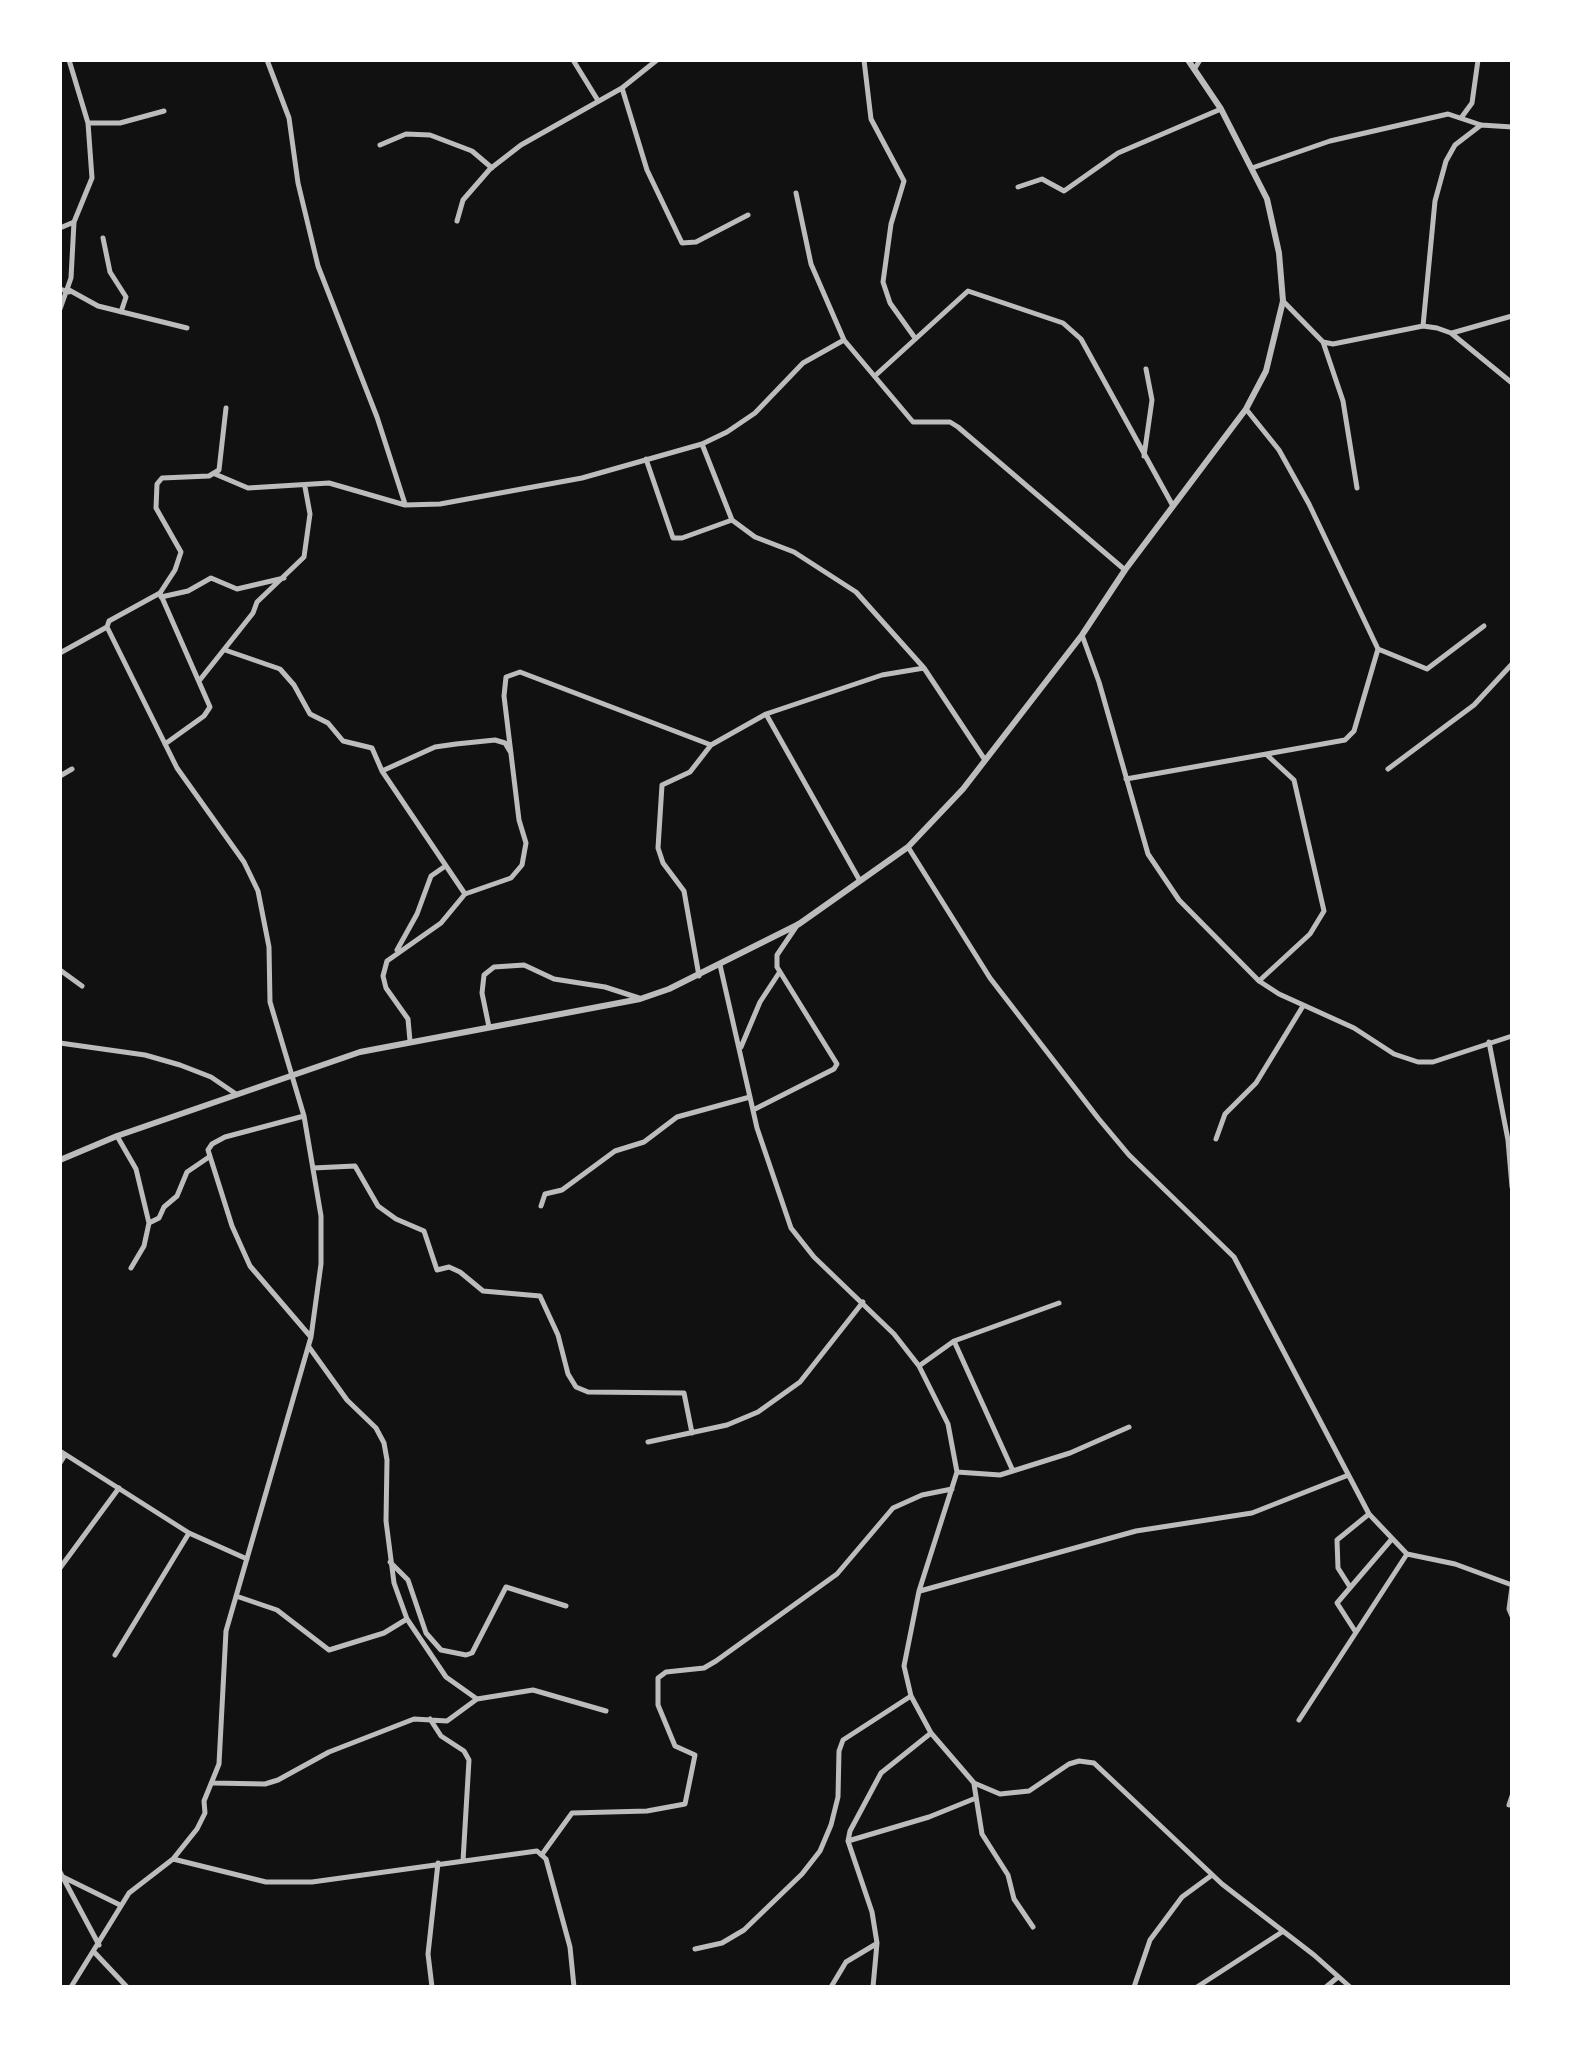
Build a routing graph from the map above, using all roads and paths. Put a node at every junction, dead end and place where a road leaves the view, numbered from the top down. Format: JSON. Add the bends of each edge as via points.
{"nodes":[{"id":1,"x":69,"y":60,"type":"edge"},
{"id":2,"x":267,"y":60,"type":"edge"},
{"id":3,"x":573,"y":60,"type":"edge"},
{"id":4,"x":657,"y":60,"type":"edge"},
{"id":5,"x":864,"y":60,"type":"edge"},
{"id":6,"x":1188,"y":60,"type":"edge"},
{"id":7,"x":1200,"y":60,"type":"edge"},
{"id":8,"x":1478,"y":60,"type":"edge"},
{"id":9,"x":1195,"y":68,"type":"junction"},
{"id":10,"x":622,"y":88,"type":"junction"},
{"id":11,"x":597,"y":99,"type":"junction"},
{"id":12,"x":1221,"y":109,"type":"junction"},
{"id":13,"x":164,"y":111,"type":"dead end"},
{"id":14,"x":1461,"y":118,"type":"junction"},
{"id":15,"x":88,"y":123,"type":"junction"},
{"id":16,"x":1481,"y":125,"type":"junction"},
{"id":17,"x":1512,"y":127,"type":"edge"},
{"id":18,"x":380,"y":145,"type":"dead end"},
{"id":19,"x":492,"y":168,"type":"junction"},
{"id":20,"x":1252,"y":168,"type":"junction"},
{"id":21,"x":1018,"y":187,"type":"dead end"},
{"id":22,"x":796,"y":193,"type":"dead end"},
{"id":23,"x":748,"y":215,"type":"dead end"},
{"id":24,"x":457,"y":221,"type":"dead end"},
{"id":25,"x":74,"y":222,"type":"junction"},
{"id":26,"x":60,"y":228,"type":"edge"},
{"id":27,"x":103,"y":238,"type":"dead end"},
{"id":28,"x":60,"y":289,"type":"edge"},
{"id":29,"x":69,"y":291,"type":"junction"},
{"id":30,"x":1283,"y":301,"type":"junction"},
{"id":31,"x":60,"y":309,"type":"edge"},
{"id":32,"x":121,"y":312,"type":"junction"},
{"id":33,"x":1512,"y":316,"type":"edge"},
{"id":34,"x":1423,"y":326,"type":"junction"},
{"id":35,"x":187,"y":328,"type":"dead end"},
{"id":36,"x":1451,"y":333,"type":"junction"},
{"id":37,"x":915,"y":338,"type":"junction"},
{"id":38,"x":844,"y":340,"type":"junction"},
{"id":39,"x":1323,"y":342,"type":"junction"},
{"id":40,"x":1146,"y":369,"type":"dead end"},
{"id":41,"x":876,"y":374,"type":"junction"},
{"id":42,"x":1512,"y":383,"type":"edge"},
{"id":43,"x":226,"y":408,"type":"dead end"},
{"id":44,"x":1246,"y":409,"type":"junction"},
{"id":45,"x":702,"y":444,"type":"junction"},
{"id":46,"x":1144,"y":457,"type":"junction"},
{"id":47,"x":646,"y":459,"type":"junction"},
{"id":48,"x":215,"y":474,"type":"junction"},
{"id":49,"x":305,"y":487,"type":"junction"},
{"id":50,"x":1357,"y":488,"type":"dead end"},
{"id":51,"x":405,"y":505,"type":"junction"},
{"id":52,"x":1173,"y":506,"type":"junction"},
{"id":53,"x":732,"y":520,"type":"junction"},
{"id":54,"x":1125,"y":570,"type":"junction"},
{"id":55,"x":285,"y":578,"type":"junction"},
{"id":56,"x":161,"y":595,"type":"junction"},
{"id":57,"x":1484,"y":626,"type":"dead end"},
{"id":58,"x":107,"y":627,"type":"junction"},
{"id":59,"x":1082,"y":635,"type":"junction"},
{"id":60,"x":1378,"y":649,"type":"junction"},
{"id":61,"x":225,"y":650,"type":"junction"},
{"id":62,"x":60,"y":653,"type":"edge"},
{"id":63,"x":1512,"y":664,"type":"edge"},
{"id":64,"x":924,"y":668,"type":"junction"},
{"id":65,"x":199,"y":681,"type":"junction"},
{"id":66,"x":766,"y":714,"type":"junction"},
{"id":67,"x":165,"y":744,"type":"junction"},
{"id":68,"x":711,"y":745,"type":"junction"},
{"id":69,"x":512,"y":754,"type":"junction"},
{"id":70,"x":1267,"y":755,"type":"junction"},
{"id":71,"x":985,"y":760,"type":"junction"},
{"id":72,"x":72,"y":769,"type":"dead end"},
{"id":73,"x":1388,"y":769,"type":"dead end"},
{"id":74,"x":382,"y":771,"type":"junction"},
{"id":75,"x":60,"y":776,"type":"edge"},
{"id":76,"x":1126,"y":779,"type":"junction"},
{"id":77,"x":908,"y":847,"type":"junction"},
{"id":78,"x":444,"y":867,"type":"junction"},
{"id":79,"x":860,"y":881,"type":"junction"},
{"id":80,"x":465,"y":894,"type":"junction"},
{"id":81,"x":799,"y":924,"type":"junction"},
{"id":82,"x":396,"y":951,"type":"junction"},
{"id":83,"x":720,"y":965,"type":"junction"},
{"id":84,"x":60,"y":970,"type":"edge"},
{"id":85,"x":779,"y":973,"type":"junction"},
{"id":86,"x":699,"y":976,"type":"junction"},
{"id":87,"x":1259,"y":981,"type":"junction"},
{"id":88,"x":82,"y":986,"type":"dead end"},
{"id":89,"x":640,"y":999,"type":"junction"},
{"id":90,"x":1303,"y":1006,"type":"junction"},
{"id":91,"x":489,"y":1027,"type":"junction"},
{"id":92,"x":1512,"y":1036,"type":"edge"},
{"id":93,"x":410,"y":1041,"type":"junction"},
{"id":94,"x":1489,"y":1042,"type":"junction"},
{"id":95,"x":60,"y":1043,"type":"edge"},
{"id":96,"x":741,"y":1048,"type":"junction"},
{"id":97,"x":293,"y":1075,"type":"junction"},
{"id":98,"x":237,"y":1095,"type":"junction"},
{"id":99,"x":750,"y":1097,"type":"junction"},
{"id":100,"x":753,"y":1110,"type":"junction"},
{"id":101,"x":304,"y":1116,"type":"junction"},
{"id":102,"x":117,"y":1136,"type":"junction"},
{"id":103,"x":1216,"y":1139,"type":"dead end"},
{"id":104,"x":209,"y":1157,"type":"junction"},
{"id":105,"x":60,"y":1160,"type":"edge"},
{"id":106,"x":313,"y":1168,"type":"junction"},
{"id":107,"x":1512,"y":1187,"type":"edge"},
{"id":108,"x":541,"y":1206,"type":"dead end"},
{"id":109,"x":149,"y":1223,"type":"junction"},
{"id":110,"x":131,"y":1268,"type":"dead end"},
{"id":111,"x":863,"y":1302,"type":"junction"},
{"id":112,"x":1059,"y":1303,"type":"dead end"},
{"id":113,"x":311,"y":1337,"type":"junction"},
{"id":114,"x":954,"y":1341,"type":"junction"},
{"id":115,"x":309,"y":1346,"type":"junction"},
{"id":116,"x":919,"y":1366,"type":"junction"},
{"id":117,"x":1129,"y":1427,"type":"dead end"},
{"id":118,"x":692,"y":1433,"type":"junction"},
{"id":119,"x":648,"y":1442,"type":"dead end"},
{"id":120,"x":63,"y":1453,"type":"edge"},
{"id":121,"x":60,"y":1463,"type":"edge"},
{"id":122,"x":1013,"y":1471,"type":"junction"},
{"id":123,"x":957,"y":1472,"type":"junction"},
{"id":124,"x":1346,"y":1476,"type":"junction"},
{"id":125,"x":119,"y":1488,"type":"junction"},
{"id":126,"x":953,"y":1489,"type":"junction"},
{"id":127,"x":1369,"y":1514,"type":"junction"},
{"id":128,"x":189,"y":1533,"type":"junction"},
{"id":129,"x":1391,"y":1540,"type":"junction"},
{"id":130,"x":1407,"y":1554,"type":"junction"},
{"id":131,"x":247,"y":1559,"type":"junction"},
{"id":132,"x":390,"y":1562,"type":"junction"},
{"id":133,"x":60,"y":1568,"type":"edge"},
{"id":134,"x":1512,"y":1586,"type":"edge"},
{"id":135,"x":1350,"y":1587,"type":"junction"},
{"id":136,"x":919,"y":1591,"type":"junction"},
{"id":137,"x":236,"y":1596,"type":"junction"},
{"id":138,"x":566,"y":1606,"type":"dead end"},
{"id":139,"x":1512,"y":1616,"type":"edge"},
{"id":140,"x":407,"y":1619,"type":"junction"},
{"id":141,"x":1355,"y":1631,"type":"junction"},
{"id":142,"x":115,"y":1655,"type":"dead end"},
{"id":143,"x":911,"y":1696,"type":"junction"},
{"id":144,"x":477,"y":1699,"type":"junction"},
{"id":145,"x":606,"y":1711,"type":"dead end"},
{"id":146,"x":430,"y":1718,"type":"junction"},
{"id":147,"x":1299,"y":1720,"type":"dead end"},
{"id":148,"x":931,"y":1733,"type":"junction"},
{"id":149,"x":214,"y":1783,"type":"junction"},
{"id":150,"x":974,"y":1783,"type":"junction"},
{"id":151,"x":1512,"y":1796,"type":"edge"},
{"id":152,"x":976,"y":1798,"type":"junction"},
{"id":153,"x":1509,"y":1805,"type":"dead end"},
{"id":154,"x":848,"y":1841,"type":"junction"},
{"id":155,"x":543,"y":1853,"type":"junction"},
{"id":156,"x":173,"y":1859,"type":"junction"},
{"id":157,"x":463,"y":1861,"type":"junction"},
{"id":158,"x":438,"y":1863,"type":"junction"},
{"id":159,"x":61,"y":1874,"type":"edge"},
{"id":160,"x":1212,"y":1875,"type":"junction"},
{"id":161,"x":120,"y":1905,"type":"junction"},
{"id":162,"x":1033,"y":1927,"type":"dead end"},
{"id":163,"x":1282,"y":1932,"type":"junction"},
{"id":164,"x":877,"y":1943,"type":"junction"},
{"id":165,"x":695,"y":1949,"type":"dead end"},
{"id":166,"x":97,"y":1950,"type":"junction"},
{"id":167,"x":1338,"y":1977,"type":"junction"},
{"id":168,"x":71,"y":1987,"type":"edge"},
{"id":169,"x":127,"y":1987,"type":"edge"},
{"id":170,"x":432,"y":1987,"type":"edge"},
{"id":171,"x":574,"y":1987,"type":"edge"},
{"id":172,"x":831,"y":1987,"type":"edge"},
{"id":173,"x":873,"y":1987,"type":"edge"},
{"id":174,"x":1134,"y":1987,"type":"edge"},
{"id":175,"x":1197,"y":1987,"type":"edge"},
{"id":176,"x":1326,"y":1987,"type":"edge"},
{"id":177,"x":1350,"y":1987,"type":"edge"}],
"edges":[{"from":1,"to":15,"type":"street"},
{"from":2,"to":51,"type":"street","via":[[289,118],[318,266]]},
{"from":3,"to":11,"type":"street"},
{"from":4,"to":10,"type":"street"},
{"from":5,"to":37,"type":"street","via":[[871,119],[904,181],[883,282],[890,303]]},
{"from":6,"to":9,"type":"street"},
{"from":7,"to":9,"type":"street"},
{"from":8,"to":14,"type":"street","via":[[1472,103]]},
{"from":9,"to":12,"type":"street"},
{"from":10,"to":11,"type":"street"},
{"from":10,"to":23,"type":"street","via":[[647,170],[682,243],[696,242]]},
{"from":11,"to":19,"type":"street"},
{"from":12,"to":20,"type":"street"},
{"from":12,"to":21,"type":"street","via":[[1118,153],[1064,191],[1042,179]]},
{"from":13,"to":15,"type":"street","via":[[120,123]]},
{"from":14,"to":16,"type":"street"},
{"from":14,"to":20,"type":"street","via":[[1448,114],[1402,122]]},
{"from":15,"to":25,"type":"street","via":[[92,178]]},
{"from":16,"to":17,"type":"street"},
{"from":16,"to":34,"type":"street","via":[[1455,145],[1446,161],[1435,201]]},
{"from":18,"to":19,"type":"street","via":[[406,134],[430,135],[472,151]]},
{"from":19,"to":24,"type":"street","via":[[463,200]]},
{"from":20,"to":30,"type":"street","via":[[1267,199]]},
{"from":22,"to":38,"type":"street","via":[[811,264]]},
{"from":25,"to":26,"type":"street"},
{"from":25,"to":29,"type":"street"},
{"from":27,"to":32,"type":"street","via":[[110,272],[126,297]]},
{"from":28,"to":29,"type":"street"},
{"from":29,"to":31,"type":"street"},
{"from":29,"to":32,"type":"street"},
{"from":30,"to":39,"type":"street"},
{"from":30,"to":44,"type":"street","via":[[1266,371]]},
{"from":32,"to":35,"type":"street"},
{"from":33,"to":36,"type":"street"},
{"from":34,"to":36,"type":"street"},
{"from":34,"to":39,"type":"street"},
{"from":36,"to":42,"type":"street"},
{"from":37,"to":41,"type":"street"},
{"from":37,"to":46,"type":"street","via":[[968,291],[1063,323],[1081,339]]},
{"from":38,"to":41,"type":"street"},
{"from":38,"to":45,"type":"street","via":[[803,363],[755,413]]},
{"from":39,"to":50,"type":"street","via":[[1343,401]]},
{"from":40,"to":46,"type":"street","via":[[1152,400]]},
{"from":41,"to":54,"type":"street","via":[[913,422],[950,422],[958,427]]},
{"from":43,"to":48,"type":"street"},
{"from":44,"to":52,"type":"street"},
{"from":44,"to":60,"type":"street","via":[[1279,450],[1309,504]]},
{"from":45,"to":47,"type":"street"},
{"from":45,"to":53,"type":"street"},
{"from":46,"to":52,"type":"street"},
{"from":47,"to":51,"type":"street","via":[[582,478],[440,504]]},
{"from":47,"to":53,"type":"street","via":[[673,538]]},
{"from":48,"to":49,"type":"street","via":[[248,488]]},
{"from":48,"to":56,"type":"street","via":[[169,476],[157,484],[156,508],[181,552]]},
{"from":49,"to":51,"type":"street","via":[[329,483]]},
{"from":49,"to":55,"type":"street","via":[[309,539],[304,557]]},
{"from":52,"to":54,"type":"street"},
{"from":53,"to":64,"type":"street","via":[[856,592]]},
{"from":54,"to":59,"type":"street"},
{"from":55,"to":56,"type":"street","via":[[237,589],[211,578],[188,591]]},
{"from":55,"to":61,"type":"street","via":[[255,605]]},
{"from":56,"to":58,"type":"street","via":[[109,621]]},
{"from":56,"to":65,"type":"street"},
{"from":57,"to":60,"type":"street","via":[[1427,669]]},
{"from":58,"to":62,"type":"street"},
{"from":58,"to":67,"type":"street"},
{"from":59,"to":71,"type":"street"},
{"from":59,"to":76,"type":"street"},
{"from":60,"to":70,"type":"street","via":[[1351,736]]},
{"from":61,"to":65,"type":"street"},
{"from":61,"to":74,"type":"street","via":[[280,669],[310,714],[328,723],[343,741],[372,748]]},
{"from":63,"to":73,"type":"street","via":[[1474,705]]},
{"from":64,"to":66,"type":"street","via":[[882,675]]},
{"from":64,"to":71,"type":"street"},
{"from":65,"to":67,"type":"street","via":[[209,711]]},
{"from":66,"to":68,"type":"street"},
{"from":66,"to":79,"type":"street"},
{"from":67,"to":97,"type":"street","via":[[258,891],[269,947],[270,1002]]},
{"from":68,"to":69,"type":"street","via":[[520,672],[506,677],[504,684]]},
{"from":68,"to":86,"type":"street","via":[[690,772],[662,785],[658,848],[684,891]]},
{"from":69,"to":74,"type":"street","via":[[500,741],[487,739],[435,747]]},
{"from":69,"to":80,"type":"street","via":[[526,843],[522,865],[511,878]]},
{"from":70,"to":76,"type":"street"},
{"from":70,"to":87,"type":"street","via":[[1294,780],[1324,911],[1310,934]]},
{"from":71,"to":77,"type":"street"},
{"from":72,"to":75,"type":"street"},
{"from":74,"to":78,"type":"street"},
{"from":76,"to":87,"type":"street","via":[[1141,840],[1163,881]]},
{"from":77,"to":79,"type":"street"},
{"from":77,"to":124,"type":"street","via":[[990,978],[1098,1118],[1234,1257]]},
{"from":78,"to":80,"type":"street"},
{"from":78,"to":82,"type":"street","via":[[431,876]]},
{"from":79,"to":81,"type":"street"},
{"from":80,"to":82,"type":"street","via":[[441,923]]},
{"from":81,"to":83,"type":"street"},
{"from":81,"to":85,"type":"street","via":[[777,955]]},
{"from":82,"to":93,"type":"street","via":[[383,967],[383,976],[408,1019]]},
{"from":83,"to":86,"type":"street"},
{"from":83,"to":96,"type":"street"},
{"from":84,"to":88,"type":"street"},
{"from":85,"to":96,"type":"street"},
{"from":85,"to":100,"type":"street","via":[[837,1064]]},
{"from":86,"to":89,"type":"street"},
{"from":87,"to":90,"type":"street"},
{"from":89,"to":91,"type":"street"},
{"from":89,"to":91,"type":"street","via":[[554,979],[524,965],[494,967],[484,975],[483,984]]},
{"from":90,"to":94,"type":"street","via":[[1418,1062],[1433,1062]]},
{"from":90,"to":103,"type":"street","via":[[1256,1083],[1225,1114]]},
{"from":91,"to":93,"type":"street"},
{"from":92,"to":94,"type":"street"},
{"from":93,"to":97,"type":"street"},
{"from":94,"to":107,"type":"street"},
{"from":95,"to":98,"type":"street","via":[[180,1065]]},
{"from":96,"to":99,"type":"street"},
{"from":97,"to":98,"type":"street"},
{"from":97,"to":101,"type":"street"},
{"from":98,"to":102,"type":"street"},
{"from":99,"to":100,"type":"street"},
{"from":99,"to":108,"type":"street","via":[[677,1117],[644,1142],[615,1151],[562,1190],[545,1194]]},
{"from":100,"to":111,"type":"street","via":[[797,1238]]},
{"from":101,"to":104,"type":"street","via":[[225,1137],[209,1147]]},
{"from":101,"to":106,"type":"street"},
{"from":102,"to":105,"type":"street"},
{"from":102,"to":109,"type":"street","via":[[139,1178]]},
{"from":104,"to":109,"type":"street","via":[[187,1172],[177,1196]]},
{"from":104,"to":113,"type":"street","via":[[250,1266]]},
{"from":106,"to":113,"type":"street","via":[[321,1264]]},
{"from":106,"to":118,"type":"street","via":[[355,1166],[378,1206],[424,1231],[437,1270],[449,1267],[460,1272],[483,1291],[540,1296],[576,1387],[588,1392],[684,1393]]},
{"from":109,"to":110,"type":"street"},
{"from":111,"to":116,"type":"street"},
{"from":111,"to":118,"type":"street","via":[[783,1396],[737,1421]]},
{"from":112,"to":114,"type":"street"},
{"from":113,"to":115,"type":"street"},
{"from":114,"to":116,"type":"street"},
{"from":114,"to":122,"type":"street"},
{"from":115,"to":131,"type":"street"},
{"from":115,"to":132,"type":"street","via":[[384,1443]]},
{"from":116,"to":123,"type":"street","via":[[948,1424]]},
{"from":117,"to":122,"type":"street"},
{"from":118,"to":119,"type":"street"},
{"from":120,"to":121,"type":"street"},
{"from":120,"to":125,"type":"street"},
{"from":122,"to":123,"type":"street","via":[[994,1476]]},
{"from":123,"to":126,"type":"street"},
{"from":124,"to":127,"type":"street"},
{"from":124,"to":136,"type":"street","via":[[1252,1513],[1136,1531]]},
{"from":125,"to":128,"type":"street"},
{"from":125,"to":133,"type":"street"},
{"from":126,"to":136,"type":"street"},
{"from":126,"to":155,"type":"street","via":[[893,1508],[827,1582],[716,1661],[658,1678],[658,1705],[675,1746],[695,1755],[685,1804],[572,1813]]},
{"from":127,"to":129,"type":"street"},
{"from":127,"to":135,"type":"street","via":[[1337,1540],[1338,1568]]},
{"from":128,"to":131,"type":"street"},
{"from":128,"to":142,"type":"street"},
{"from":129,"to":130,"type":"street"},
{"from":129,"to":135,"type":"street"},
{"from":130,"to":134,"type":"street","via":[[1455,1564]]},
{"from":130,"to":141,"type":"street"},
{"from":131,"to":137,"type":"street"},
{"from":132,"to":138,"type":"street","via":[[408,1580],[426,1633],[441,1650],[472,1653],[506,1587]]},
{"from":132,"to":140,"type":"street"},
{"from":134,"to":139,"type":"street"},
{"from":135,"to":141,"type":"street","via":[[1337,1605]]},
{"from":136,"to":143,"type":"street","via":[[904,1666]]},
{"from":137,"to":140,"type":"street","via":[[277,1610],[329,1650],[384,1633]]},
{"from":137,"to":149,"type":"street","via":[[226,1631]]},
{"from":140,"to":144,"type":"street","via":[[446,1677]]},
{"from":141,"to":147,"type":"street"},
{"from":143,"to":148,"type":"street"},
{"from":143,"to":165,"type":"street","via":[[843,1740],[831,1825],[802,1874],[744,1930],[722,1943]]},
{"from":144,"to":145,"type":"street","via":[[533,1690]]},
{"from":144,"to":146,"type":"street","via":[[447,1721]]},
{"from":146,"to":149,"type":"street","via":[[414,1719],[329,1752],[265,1784]]},
{"from":146,"to":157,"type":"street","via":[[441,1736],[469,1760]]},
{"from":148,"to":150,"type":"street"},
{"from":148,"to":154,"type":"street","via":[[881,1773],[856,1814]]},
{"from":149,"to":156,"type":"street","via":[[197,1829]]},
{"from":150,"to":152,"type":"street"},
{"from":150,"to":160,"type":"street","via":[[1000,1794],[1018,1794],[1069,1764],[1094,1763]]},
{"from":151,"to":153,"type":"street"},
{"from":152,"to":154,"type":"street"},
{"from":152,"to":162,"type":"street","via":[[982,1834]]},
{"from":154,"to":164,"type":"street","via":[[865,1885]]},
{"from":155,"to":157,"type":"street"},
{"from":155,"to":171,"type":"street","via":[[570,1947]]},
{"from":156,"to":158,"type":"street","via":[[266,1882],[312,1882]]},
{"from":156,"to":161,"type":"street","via":[[136,1885]]},
{"from":157,"to":158,"type":"street"},
{"from":158,"to":170,"type":"street","via":[[428,1954]]},
{"from":159,"to":161,"type":"street"},
{"from":159,"to":166,"type":"street"},
{"from":160,"to":163,"type":"street"},
{"from":160,"to":174,"type":"street","via":[[1182,1897],[1150,1940]]},
{"from":161,"to":166,"type":"street"},
{"from":163,"to":167,"type":"street"},
{"from":163,"to":175,"type":"street"},
{"from":164,"to":172,"type":"street","via":[[846,1962]]},
{"from":164,"to":173,"type":"street"},
{"from":166,"to":168,"type":"street"},
{"from":166,"to":169,"type":"street"},
{"from":167,"to":176,"type":"street"},
{"from":167,"to":177,"type":"street"}]}
